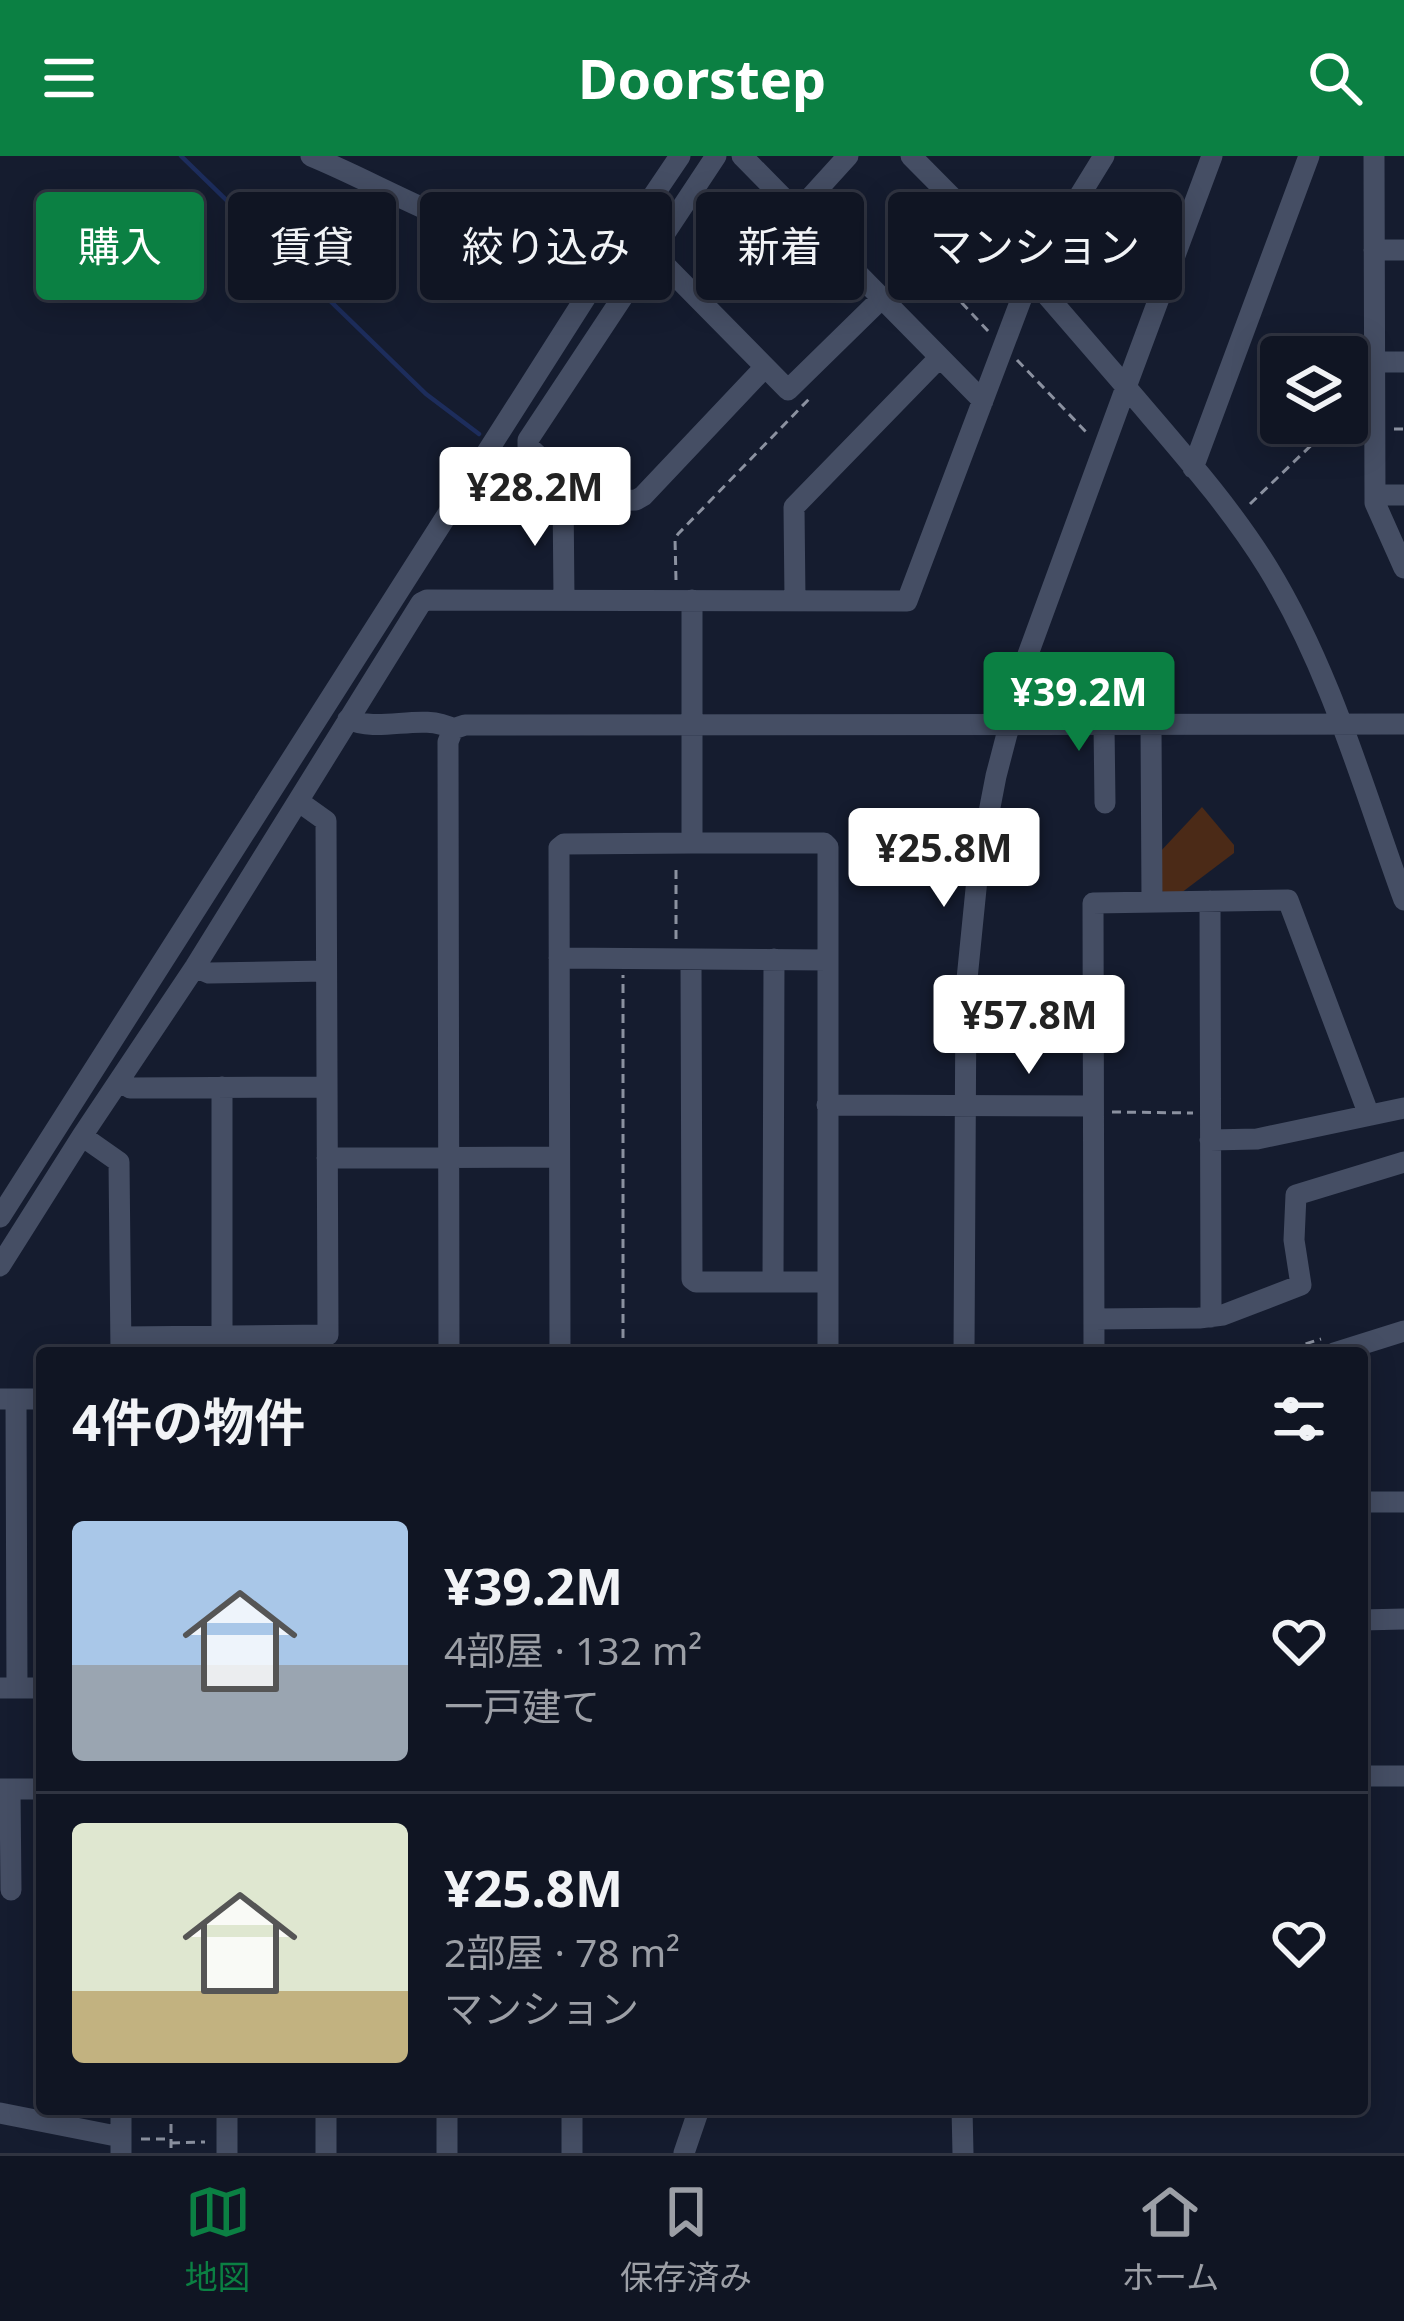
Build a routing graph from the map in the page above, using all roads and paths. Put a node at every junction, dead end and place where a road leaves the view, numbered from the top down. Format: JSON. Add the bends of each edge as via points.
{"nodes":[{"id":1,"x":311,"y":156,"type":"edge"},
{"id":2,"x":680,"y":156,"type":"edge"},
{"id":3,"x":716,"y":156,"type":"edge"},
{"id":4,"x":742,"y":156,"type":"edge"},
{"id":5,"x":848,"y":156,"type":"edge"},
{"id":6,"x":911,"y":156,"type":"edge"},
{"id":7,"x":1212,"y":156,"type":"edge"},
{"id":8,"x":1309,"y":156,"type":"edge"},
{"id":9,"x":1374,"y":156,"type":"edge"},
{"id":10,"x":1099,"y":158,"type":"edge"},
{"id":11,"x":656,"y":192,"type":"edge"},
{"id":12,"x":778,"y":192,"type":"edge"},
{"id":13,"x":816,"y":192,"type":"edge"},
{"id":14,"x":947,"y":192,"type":"edge"},
{"id":15,"x":1079,"y":192,"type":"edge"},
{"id":16,"x":420,"y":205,"type":"edge"},
{"id":17,"x":672,"y":224,"type":"edge"},
{"id":18,"x":1374,"y":250,"type":"junction"},
{"id":19,"x":1404,"y":250,"type":"edge"},
{"id":20,"x":672,"y":272,"type":"edge"},
{"id":21,"x":864,"y":281,"type":"edge"},
{"id":22,"x":584,"y":300,"type":"edge"},
{"id":23,"x":622,"y":300,"type":"edge"},
{"id":24,"x":1021,"y":300,"type":"edge"},
{"id":25,"x":1051,"y":300,"type":"edge"},
{"id":26,"x":887,"y":305,"type":"junction"},
{"id":27,"x":1003,"y":346,"type":"junction"},
{"id":28,"x":939,"y":358,"type":"junction"},
{"id":29,"x":1374,"y":362,"type":"junction"},
{"id":30,"x":1404,"y":362,"type":"edge"},
{"id":31,"x":765,"y":367,"type":"junction"},
{"id":32,"x":1126,"y":387,"type":"junction"},
{"id":33,"x":810,"y":397,"type":"dead end"},
{"id":34,"x":983,"y":401,"type":"junction"},
{"id":35,"x":1375,"y":429,"type":"junction"},
{"id":36,"x":1404,"y":429,"type":"edge"},
{"id":37,"x":1090,"y":436,"type":"dead end"},
{"id":38,"x":1193,"y":467,"type":"junction"},
{"id":39,"x":1375,"y":495,"type":"junction"},
{"id":40,"x":1404,"y":495,"type":"edge"},
{"id":41,"x":565,"y":502,"type":"junction"},
{"id":42,"x":1244,"y":509,"type":"dead end"},
{"id":43,"x":1404,"y":568,"type":"edge"},
{"id":44,"x":564,"y":599,"type":"junction"},
{"id":45,"x":795,"y":599,"type":"junction"},
{"id":46,"x":684,"y":600,"type":"junction"},
{"id":47,"x":348,"y":718,"type":"junction"},
{"id":48,"x":1343,"y":724,"type":"junction"},
{"id":49,"x":1404,"y":724,"type":"edge"},
{"id":50,"x":692,"y":725,"type":"junction"},
{"id":51,"x":1008,"y":725,"type":"junction"},
{"id":52,"x":1103,"y":725,"type":"junction"},
{"id":53,"x":1151,"y":725,"type":"junction"},
{"id":54,"x":453,"y":729,"type":"junction"},
{"id":55,"x":298,"y":801,"type":"junction"},
{"id":56,"x":1105,"y":803,"type":"dead end"},
{"id":57,"x":692,"y":843,"type":"junction"},
{"id":58,"x":1395,"y":850,"type":"edge"},
{"id":59,"x":1152,"y":900,"type":"junction"},
{"id":60,"x":1404,"y":900,"type":"edge"},
{"id":61,"x":1210,"y":901,"type":"junction"},
{"id":62,"x":559,"y":958,"type":"junction"},
{"id":63,"x":691,"y":959,"type":"junction"},
{"id":64,"x":774,"y":959,"type":"junction"},
{"id":65,"x":827,"y":960,"type":"junction"},
{"id":66,"x":195,"y":967,"type":"junction"},
{"id":67,"x":326,"y":971,"type":"junction"},
{"id":68,"x":623,"y":973,"type":"dead end"},
{"id":69,"x":120,"y":1081,"type":"junction"},
{"id":70,"x":222,"y":1087,"type":"junction"},
{"id":71,"x":327,"y":1087,"type":"junction"},
{"id":72,"x":827,"y":1105,"type":"junction"},
{"id":73,"x":965,"y":1105,"type":"junction"},
{"id":74,"x":1404,"y":1108,"type":"edge"},
{"id":75,"x":1092,"y":1109,"type":"junction"},
{"id":76,"x":1210,"y":1113,"type":"junction"},
{"id":77,"x":1369,"y":1115,"type":"junction"},
{"id":78,"x":82,"y":1136,"type":"junction"},
{"id":79,"x":1210,"y":1140,"type":"junction"},
{"id":80,"x":559,"y":1157,"type":"junction"},
{"id":81,"x":327,"y":1158,"type":"junction"},
{"id":82,"x":448,"y":1158,"type":"junction"},
{"id":83,"x":1404,"y":1162,"type":"edge"},
{"id":84,"x":0,"y":1217,"type":"edge"},
{"id":85,"x":0,"y":1266,"type":"edge"},
{"id":86,"x":773,"y":1281,"type":"junction"},
{"id":87,"x":827,"y":1282,"type":"junction"},
{"id":88,"x":1210,"y":1317,"type":"junction"},
{"id":89,"x":1094,"y":1319,"type":"junction"},
{"id":90,"x":1404,"y":1331,"type":"edge"},
{"id":91,"x":222,"y":1335,"type":"junction"},
{"id":92,"x":121,"y":1345,"type":"edge"},
{"id":93,"x":449,"y":1347,"type":"edge"},
{"id":94,"x":560,"y":1347,"type":"edge"},
{"id":95,"x":623,"y":1347,"type":"edge"},
{"id":96,"x":829,"y":1347,"type":"edge"},
{"id":97,"x":964,"y":1347,"type":"edge"},
{"id":98,"x":1094,"y":1347,"type":"edge"},
{"id":99,"x":1353,"y":1347,"type":"edge"},
{"id":100,"x":8,"y":1399,"type":"edge"},
{"id":101,"x":1368,"y":1502,"type":"edge"},
{"id":102,"x":1404,"y":1502,"type":"edge"},
{"id":103,"x":1404,"y":1619,"type":"edge"},
{"id":104,"x":1368,"y":1620,"type":"edge"},
{"id":105,"x":8,"y":1688,"type":"edge"},
{"id":106,"x":1404,"y":1775,"type":"edge"},
{"id":107,"x":1368,"y":1776,"type":"edge"},
{"id":108,"x":5,"y":1789,"type":"edge"},
{"id":109,"x":36,"y":1789,"type":"edge"},
{"id":110,"x":11,"y":1890,"type":"dead end"},
{"id":111,"x":0,"y":2113,"type":"edge"},
{"id":112,"x":171,"y":2115,"type":"edge"},
{"id":113,"x":227,"y":2115,"type":"edge"},
{"id":114,"x":326,"y":2115,"type":"edge"},
{"id":115,"x":447,"y":2115,"type":"edge"},
{"id":116,"x":572,"y":2115,"type":"edge"},
{"id":117,"x":697,"y":2115,"type":"edge"},
{"id":118,"x":962,"y":2115,"type":"edge"},
{"id":119,"x":171,"y":2141,"type":"junction"},
{"id":120,"x":121,"y":2145,"type":"edge"},
{"id":121,"x":227,"y":2148,"type":"edge"},
{"id":122,"x":171,"y":2153,"type":"edge"},
{"id":123,"x":326,"y":2153,"type":"edge"},
{"id":124,"x":447,"y":2153,"type":"edge"},
{"id":125,"x":572,"y":2153,"type":"edge"},
{"id":126,"x":684,"y":2153,"type":"edge"},
{"id":127,"x":962,"y":2153,"type":"edge"}],
"edges":[{"from":1,"to":16,"type":"street"},
{"from":2,"to":11,"type":"street"},
{"from":3,"to":17,"type":"street"},
{"from":4,"to":12,"type":"street"},
{"from":5,"to":13,"type":"street"},
{"from":6,"to":14,"type":"street"},
{"from":7,"to":32,"type":"street"},
{"from":8,"to":38,"type":"street"},
{"from":9,"to":18,"type":"street"},
{"from":10,"to":15,"type":"street"},
{"from":18,"to":19,"type":"street"},
{"from":18,"to":29,"type":"street"},
{"from":20,"to":31,"type":"street"},
{"from":21,"to":26,"type":"street"},
{"from":22,"to":84,"type":"street"},
{"from":23,"to":41,"type":"street","via":[[528,440],[554,471]]},
{"from":24,"to":27,"type":"street"},
{"from":25,"to":32,"type":"street"},
{"from":26,"to":27,"type":"path","via":[[934,273]]},
{"from":26,"to":28,"type":"street"},
{"from":26,"to":31,"type":"street","via":[[791,390]]},
{"from":27,"to":34,"type":"street"},
{"from":27,"to":37,"type":"path"},
{"from":28,"to":34,"type":"street"},
{"from":28,"to":45,"type":"street","via":[[794,507]]},
{"from":29,"to":30,"type":"street"},
{"from":29,"to":35,"type":"street"},
{"from":31,"to":41,"type":"street","via":[[643,496]]},
{"from":32,"to":38,"type":"street"},
{"from":32,"to":51,"type":"street"},
{"from":33,"to":46,"type":"path","via":[[675,539]]},
{"from":34,"to":45,"type":"street","via":[[907,601]]},
{"from":35,"to":36,"type":"path"},
{"from":35,"to":39,"type":"street"},
{"from":35,"to":42,"type":"path","via":[[1326,431]]},
{"from":38,"to":48,"type":"street","via":[[1268,568]]},
{"from":39,"to":40,"type":"street"},
{"from":39,"to":43,"type":"street"},
{"from":41,"to":44,"type":"street"},
{"from":44,"to":46,"type":"street"},
{"from":44,"to":47,"type":"street","via":[[427,600]]},
{"from":45,"to":46,"type":"street"},
{"from":46,"to":50,"type":"street"},
{"from":47,"to":54,"type":"street"},
{"from":47,"to":55,"type":"street"},
{"from":48,"to":49,"type":"street"},
{"from":48,"to":53,"type":"street"},
{"from":48,"to":58,"type":"street"},
{"from":50,"to":51,"type":"street"},
{"from":50,"to":54,"type":"street"},
{"from":50,"to":57,"type":"street"},
{"from":51,"to":52,"type":"street"},
{"from":51,"to":73,"type":"street","via":[[973,908]]},
{"from":52,"to":53,"type":"street"},
{"from":52,"to":56,"type":"street"},
{"from":53,"to":59,"type":"street"},
{"from":54,"to":82,"type":"street"},
{"from":55,"to":66,"type":"street"},
{"from":55,"to":67,"type":"street","via":[[326,821]]},
{"from":57,"to":62,"type":"street","via":[[564,844]]},
{"from":57,"to":65,"type":"street","via":[[824,844]]},
{"from":58,"to":60,"type":"street"},
{"from":59,"to":61,"type":"street"},
{"from":59,"to":75,"type":"street","via":[[1093,903]]},
{"from":61,"to":76,"type":"street"},
{"from":61,"to":77,"type":"street","via":[[1291,902]]},
{"from":62,"to":63,"type":"street"},
{"from":62,"to":80,"type":"street"},
{"from":63,"to":64,"type":"street"},
{"from":63,"to":86,"type":"street","via":[[692,1279]]},
{"from":64,"to":65,"type":"street"},
{"from":64,"to":86,"type":"street"},
{"from":65,"to":72,"type":"street"},
{"from":66,"to":67,"type":"street"},
{"from":66,"to":69,"type":"street"},
{"from":67,"to":71,"type":"street"},
{"from":68,"to":95,"type":"path"},
{"from":69,"to":70,"type":"street","via":[[130,1088]]},
{"from":69,"to":78,"type":"street"},
{"from":70,"to":71,"type":"street"},
{"from":70,"to":91,"type":"street"},
{"from":71,"to":81,"type":"street"},
{"from":72,"to":73,"type":"street"},
{"from":72,"to":87,"type":"street"},
{"from":73,"to":75,"type":"street"},
{"from":73,"to":97,"type":"street"},
{"from":74,"to":77,"type":"street"},
{"from":75,"to":76,"type":"path"},
{"from":75,"to":89,"type":"street"},
{"from":76,"to":79,"type":"street"},
{"from":77,"to":79,"type":"street","via":[[1257,1139]]},
{"from":78,"to":85,"type":"street"},
{"from":78,"to":92,"type":"street","via":[[119,1162]]},
{"from":79,"to":88,"type":"street"},
{"from":80,"to":82,"type":"street"},
{"from":80,"to":94,"type":"street"},
{"from":81,"to":82,"type":"street"},
{"from":81,"to":91,"type":"street","via":[[328,1335]]},
{"from":82,"to":93,"type":"street"},
{"from":83,"to":88,"type":"street","via":[[1296,1196],[1300,1286]]},
{"from":86,"to":87,"type":"street"},
{"from":87,"to":96,"type":"street"},
{"from":88,"to":89,"type":"street"},
{"from":89,"to":98,"type":"street"},
{"from":90,"to":99,"type":"street"},
{"from":91,"to":92,"type":"street"},
{"from":100,"to":105,"type":"street"},
{"from":101,"to":102,"type":"street"},
{"from":103,"to":104,"type":"street"},
{"from":106,"to":107,"type":"street"},
{"from":108,"to":109,"type":"street"},
{"from":108,"to":110,"type":"street"},
{"from":111,"to":120,"type":"street"},
{"from":112,"to":119,"type":"path"},
{"from":113,"to":121,"type":"street"},
{"from":114,"to":123,"type":"street"},
{"from":115,"to":124,"type":"street"},
{"from":116,"to":125,"type":"street"},
{"from":117,"to":126,"type":"street"},
{"from":118,"to":127,"type":"street"},
{"from":119,"to":120,"type":"path"},
{"from":119,"to":121,"type":"path"},
{"from":119,"to":122,"type":"path"}]}
